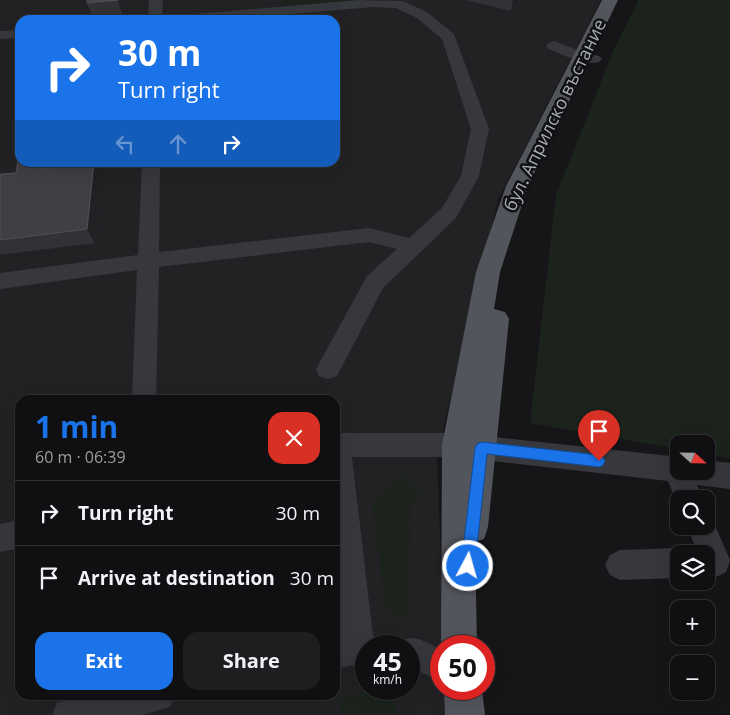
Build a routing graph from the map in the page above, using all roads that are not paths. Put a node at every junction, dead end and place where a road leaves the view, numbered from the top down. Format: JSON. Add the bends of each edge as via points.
{"nodes":[{"id":1,"x":156,"y":0,"type":"edge"},
{"id":2,"x":610,"y":0,"type":"edge"},
{"id":3,"x":622,"y":0,"type":"edge"},
{"id":4,"x":155,"y":15,"type":"edge"},
{"id":5,"x":230,"y":15,"type":"edge"},
{"id":6,"x":15,"y":34,"type":"edge"},
{"id":7,"x":0,"y":35,"type":"edge"},
{"id":8,"x":554,"y":46,"type":"dead end"},
{"id":9,"x":588,"y":58,"type":"junction"},
{"id":10,"x":151,"y":167,"type":"edge"},
{"id":11,"x":412,"y":246,"type":"junction"},
{"id":12,"x":148,"y":261,"type":"junction"},
{"id":13,"x":0,"y":281,"type":"edge"},
{"id":14,"x":328,"y":369,"type":"dead end"},
{"id":15,"x":144,"y":395,"type":"edge"},
{"id":16,"x":340,"y":445,"type":"edge"},
{"id":17,"x":469,"y":446,"type":"junction"},
{"id":18,"x":670,"y":469,"type":"edge"},
{"id":19,"x":715,"y":474,"type":"edge"},
{"id":20,"x":730,"y":476,"type":"edge"},
{"id":21,"x":340,"y":483,"type":"edge"},
{"id":22,"x":15,"y":535,"type":"edge"},
{"id":23,"x":705,"y":535,"type":"edge"},
{"id":24,"x":0,"y":538,"type":"edge"},
{"id":25,"x":717,"y":562,"type":"edge"},
{"id":26,"x":670,"y":563,"type":"edge"},
{"id":27,"x":620,"y":565,"type":"dead end"},
{"id":28,"x":454,"y":635,"type":"edge"},
{"id":29,"x":353,"y":650,"type":"edge"},
{"id":30,"x":136,"y":700,"type":"edge"},
{"id":31,"x":464,"y":700,"type":"edge"},
{"id":32,"x":69,"y":715,"type":"edge"},
{"id":33,"x":465,"y":715,"type":"edge"}],
"edges":[{"from":1,"to":4,"type":"lane"},
{"from":2,"to":9,"type":"main road","name":"бул. Априлско въстание"},
{"from":3,"to":9,"type":"main road","name":"бул. Априлско въстание"},
{"from":5,"to":11,"type":"lane","via":[[373,3],[398,4],[422,15],[449,37],[480,129],[470,176],[449,213]]},
{"from":6,"to":7,"type":"lane"},
{"from":8,"to":9,"type":"lane"},
{"from":9,"to":17,"type":"main road","name":"бул. Априлско въстание","via":[[516,232]]},
{"from":10,"to":12,"type":"lane"},
{"from":11,"to":12,"type":"lane","via":[[369,235]]},
{"from":11,"to":14,"type":"lane","via":[[374,282]]},
{"from":12,"to":13,"type":"lane"},
{"from":12,"to":15,"type":"lane"},
{"from":16,"to":17,"type":"lane"},
{"from":17,"to":18,"type":"lane"},
{"from":17,"to":28,"type":"main road","name":"бул. Априлско въстание"},
{"from":19,"to":20,"type":"lane"},
{"from":21,"to":29,"type":"lane"},
{"from":22,"to":24,"type":"lane"},
{"from":23,"to":25,"type":"lane"},
{"from":26,"to":27,"type":"lane"},
{"from":30,"to":32,"type":"lane"},
{"from":31,"to":33,"type":"main road"}]}
